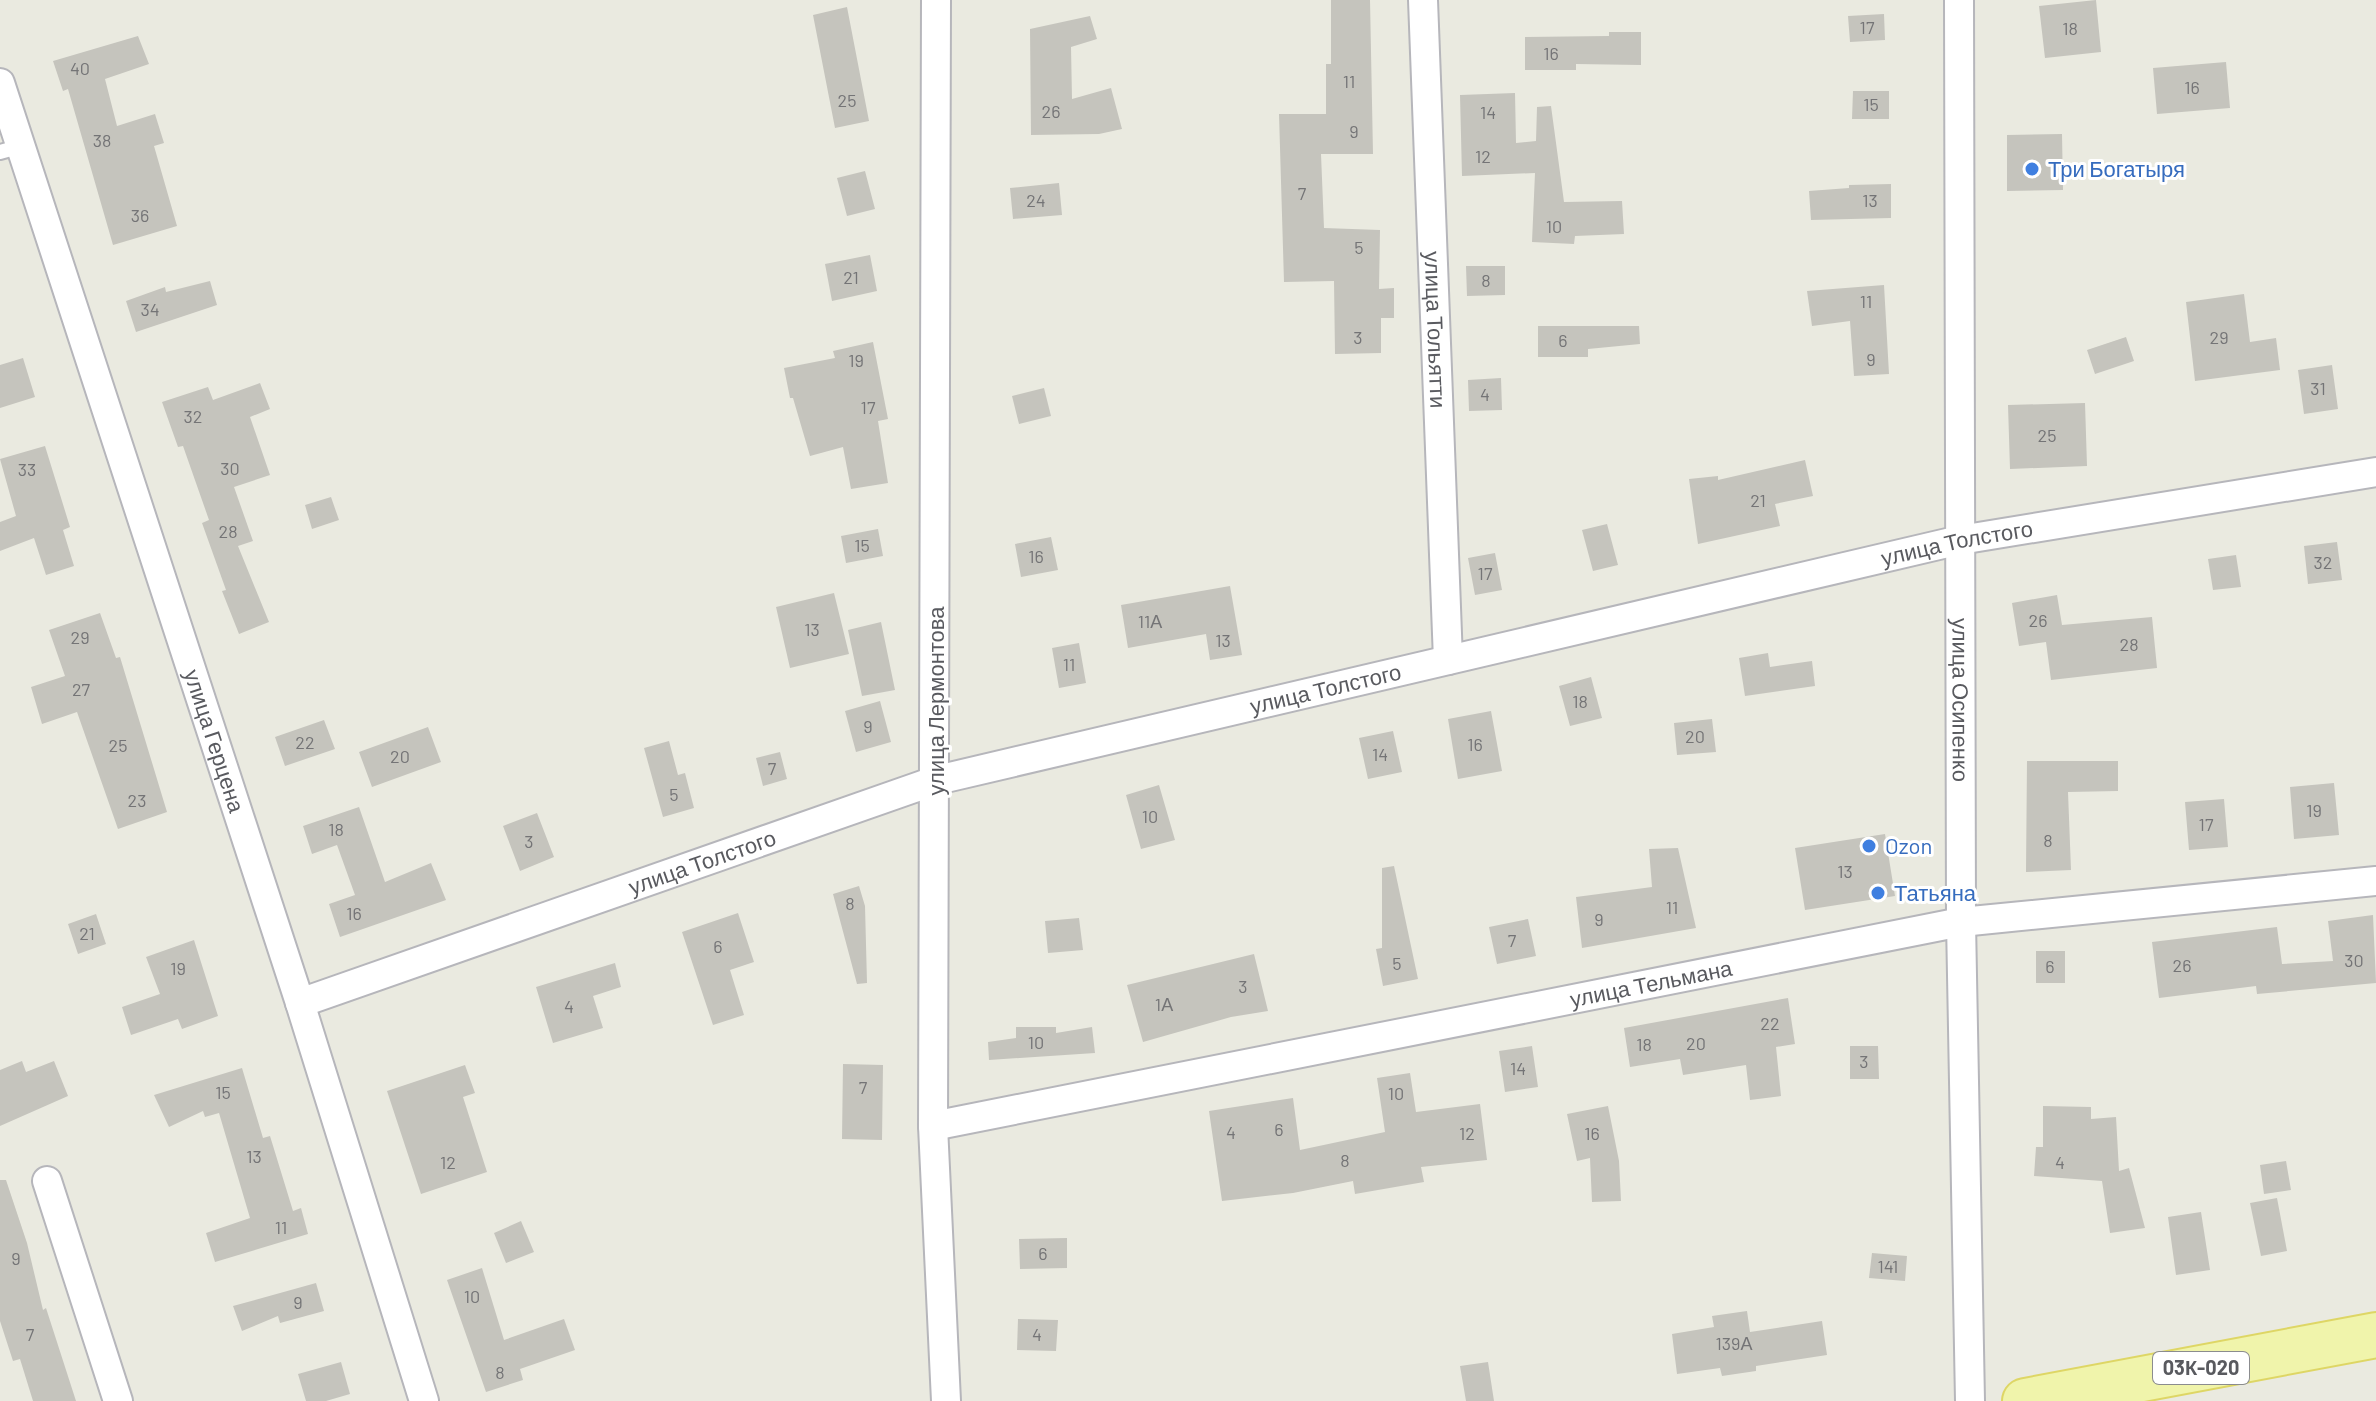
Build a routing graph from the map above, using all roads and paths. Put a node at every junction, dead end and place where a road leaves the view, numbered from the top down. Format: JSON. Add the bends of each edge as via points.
{"nodes":[{"id":1,"x":936,"y":0,"type":"edge"},
{"id":2,"x":1423,"y":0,"type":"edge"},
{"id":3,"x":1959,"y":0,"type":"edge"},
{"id":4,"x":0,"y":83,"type":"edge"},
{"id":5,"x":9,"y":150,"type":"edge"},
{"id":6,"x":2376,"y":472,"type":"edge"},
{"id":7,"x":1960,"y":540,"type":"junction"},
{"id":8,"x":1448,"y":660,"type":"junction"},
{"id":9,"x":937,"y":780,"type":"junction"},
{"id":10,"x":2376,"y":881,"type":"edge"},
{"id":11,"x":1961,"y":922,"type":"junction"},
{"id":12,"x":300,"y":1003,"type":"junction"},
{"id":13,"x":933,"y":1126,"type":"junction"},
{"id":14,"x":47,"y":1181,"type":"dead end"},
{"id":15,"x":2376,"y":1335,"type":"edge"},
{"id":16,"x":118,"y":1401,"type":"edge"},
{"id":17,"x":424,"y":1401,"type":"edge"},
{"id":18,"x":946,"y":1401,"type":"edge"},
{"id":19,"x":1970,"y":1401,"type":"edge"},
{"id":20,"x":2025,"y":1401,"type":"edge"}],
"edges":[{"from":1,"to":9,"type":"street","name":"улица Лермонтова"},
{"from":2,"to":8,"type":"street","name":"улица Тольятти"},
{"from":3,"to":7,"type":"street","name":"улица Осипенко"},
{"from":4,"to":5,"type":"street","name":"улица Герцена"},
{"from":5,"to":12,"type":"street","name":"улица Герцена"},
{"from":6,"to":7,"type":"street","name":"улица Толстого"},
{"from":7,"to":8,"type":"street","name":"улица Толстого"},
{"from":7,"to":11,"type":"street","name":"улица Осипенко"},
{"from":8,"to":9,"type":"street","name":"улица Толстого"},
{"from":9,"to":12,"type":"street","name":"улица Толстого"},
{"from":9,"to":13,"type":"street","name":"улица Лермонтова"},
{"from":10,"to":11,"type":"street","name":"улица Тельмана"},
{"from":11,"to":13,"type":"street","name":"улица Тельмана"},
{"from":11,"to":19,"type":"street","name":"улица Осипенко"},
{"from":12,"to":17,"type":"street","name":"улица Герцена"},
{"from":13,"to":18,"type":"street","name":"улица Лермонтова"},
{"from":14,"to":16,"type":"street"},
{"from":15,"to":20,"type":"main road","number":"03К-020"}]}
